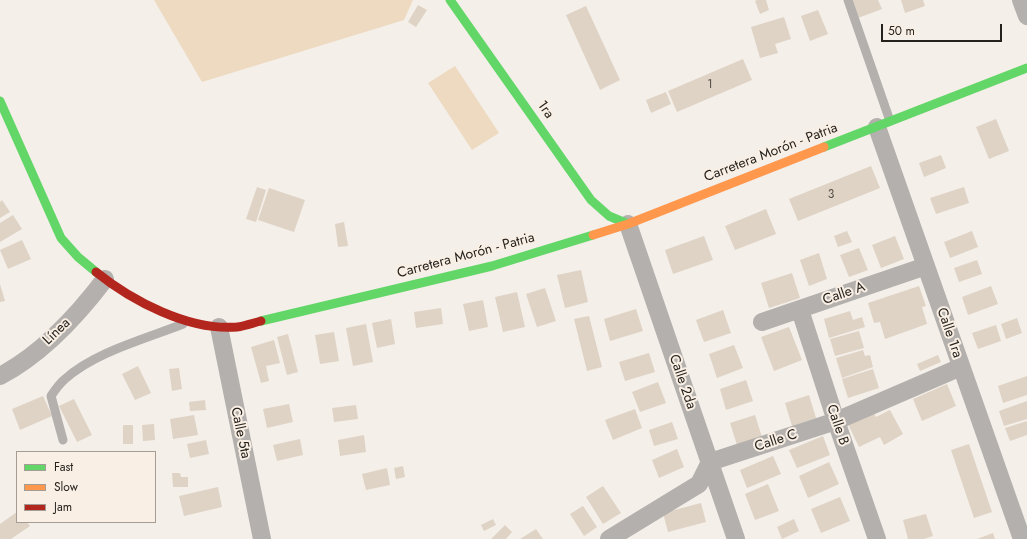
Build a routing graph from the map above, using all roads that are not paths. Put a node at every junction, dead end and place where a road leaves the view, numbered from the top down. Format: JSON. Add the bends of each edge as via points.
{"nodes":[{"id":1,"x":450,"y":0,"type":"edge"},
{"id":2,"x":848,"y":0,"type":"edge"},
{"id":3,"x":1021,"y":0,"type":"edge"},
{"id":4,"x":1027,"y":16,"type":"edge"},
{"id":5,"x":1027,"y":68,"type":"edge"},
{"id":6,"x":0,"y":101,"type":"edge"},
{"id":7,"x":884,"y":125,"type":"junction"},
{"id":8,"x":628,"y":224,"type":"junction"},
{"id":9,"x":926,"y":266,"type":"junction"},
{"id":10,"x":105,"y":279,"type":"junction"},
{"id":11,"x":800,"y":310,"type":"junction"},
{"id":12,"x":188,"y":322,"type":"junction"},
{"id":13,"x":762,"y":322,"type":"dead end"},
{"id":14,"x":219,"y":327,"type":"junction"},
{"id":15,"x":961,"y":367,"type":"junction"},
{"id":16,"x":0,"y":376,"type":"edge"},
{"id":17,"x":836,"y":421,"type":"junction"},
{"id":18,"x":64,"y":440,"type":"dead end"},
{"id":19,"x":710,"y":462,"type":"junction"},
{"id":20,"x":262,"y":539,"type":"edge"},
{"id":21,"x":609,"y":539,"type":"edge"},
{"id":22,"x":736,"y":539,"type":"edge"},
{"id":23,"x":877,"y":539,"type":"edge"},
{"id":24,"x":1022,"y":539,"type":"edge"}],
"edges":[{"from":1,"to":8,"type":"street","name":"1ra","via":[[591,200],[609,216]]},
{"from":2,"to":7,"type":"lane"},
{"from":3,"to":4,"type":"street"},
{"from":5,"to":7,"type":"street","name":"Carretera Morón - Patria"},
{"from":6,"to":10,"type":"street","name":"Carretera Morón - Patria","via":[[61,238],[78,257]]},
{"from":7,"to":8,"type":"street","name":"Carretera Morón - Patria"},
{"from":7,"to":9,"type":"street","name":"Calle 1ra"},
{"from":8,"to":14,"type":"street","name":"Carretera Morón - Patria","via":[[492,266],[238,327]]},
{"from":8,"to":19,"type":"street","name":"Calle 2da"},
{"from":9,"to":11,"type":"street","name":"Calle A"},
{"from":9,"to":15,"type":"street","name":"Calle 1ra"},
{"from":10,"to":12,"type":"street","name":"Carretera Morón - Patria","via":[[154,309]]},
{"from":10,"to":16,"type":"street","name":"Línea","via":[[89,300],[41,348]]},
{"from":11,"to":13,"type":"street","name":"Calle A"},
{"from":11,"to":17,"type":"street","name":"Calle B"},
{"from":12,"to":14,"type":"street","name":"Carretera Morón - Patria"},
{"from":12,"to":18,"type":"lane","via":[[102,355],[78,368],[63,380],[51,396]]},
{"from":14,"to":20,"type":"street","name":"Calle 5ta"},
{"from":15,"to":17,"type":"street","name":"Calle C"},
{"from":15,"to":24,"type":"street","name":"Calle 1ra"},
{"from":17,"to":19,"type":"street","name":"Calle C"},
{"from":17,"to":23,"type":"street","name":"Calle B"},
{"from":19,"to":21,"type":"street","via":[[699,484]]},
{"from":19,"to":22,"type":"street","name":"Calle 2da"}]}
